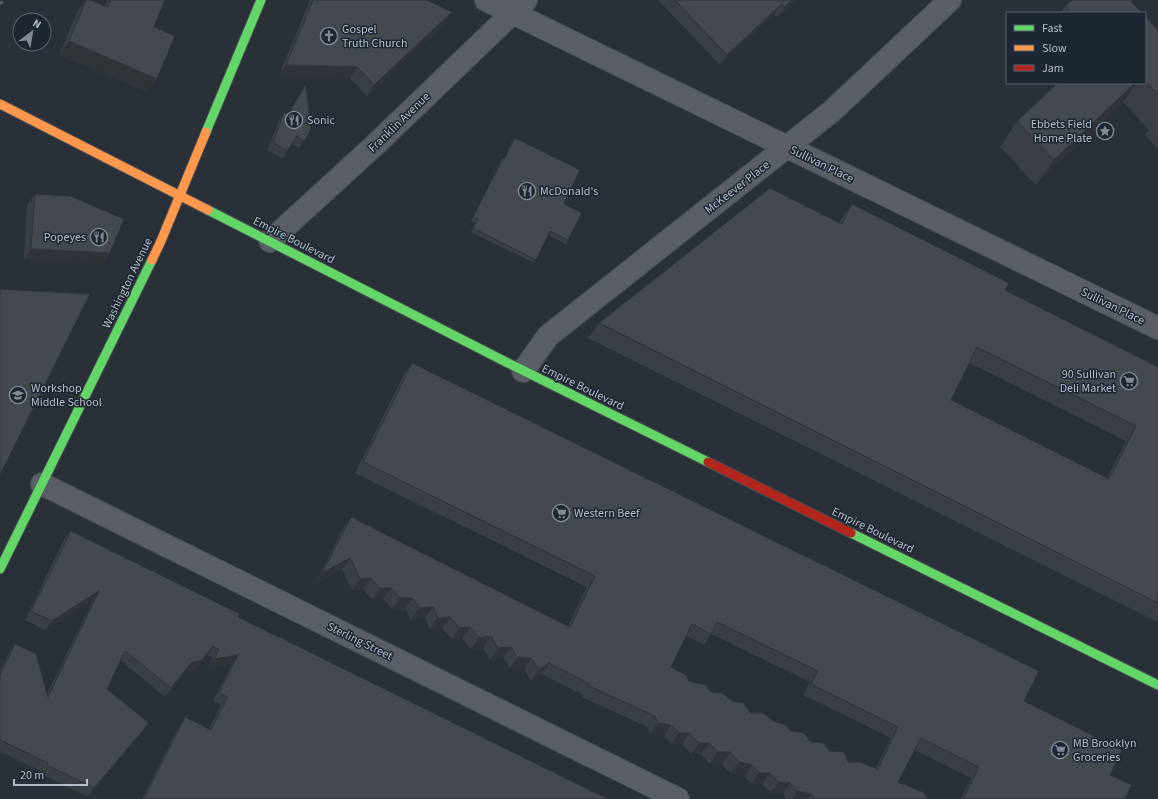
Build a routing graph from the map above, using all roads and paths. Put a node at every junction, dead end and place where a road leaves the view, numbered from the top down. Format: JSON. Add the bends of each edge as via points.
{"nodes":[{"id":1,"x":261,"y":0,"type":"edge"},
{"id":2,"x":486,"y":0,"type":"edge"},
{"id":3,"x":950,"y":0,"type":"edge"},
{"id":4,"x":520,"y":6,"type":"edge"},
{"id":5,"x":0,"y":104,"type":"edge"},
{"id":6,"x":788,"y":147,"type":"junction"},
{"id":7,"x":181,"y":196,"type":"junction"},
{"id":8,"x":270,"y":241,"type":"junction"},
{"id":9,"x":1158,"y":328,"type":"edge"},
{"id":10,"x":524,"y":371,"type":"junction"},
{"id":11,"x":42,"y":484,"type":"junction"},
{"id":12,"x":0,"y":569,"type":"edge"},
{"id":13,"x":1158,"y":684,"type":"edge"},
{"id":14,"x":678,"y":799,"type":"edge"}],
"edges":[{"from":1,"to":7,"type":"main road","name":"Washington Avenue"},
{"from":2,"to":4,"type":"street","name":"Sullivan Place"},
{"from":3,"to":6,"type":"street","name":"McKeever Place","via":[[832,111]]},
{"from":4,"to":6,"type":"street","name":"Sullivan Place"},
{"from":4,"to":8,"type":"street","name":"Franklin Avenue"},
{"from":5,"to":7,"type":"main road","name":"Empire Boulevard"},
{"from":6,"to":9,"type":"street","name":"Sullivan Place"},
{"from":6,"to":10,"type":"street","name":"McKeever Place","via":[[548,336]]},
{"from":7,"to":8,"type":"main road","name":"Empire Boulevard"},
{"from":7,"to":11,"type":"main road","name":"Washington Avenue"},
{"from":8,"to":10,"type":"main road","name":"Empire Boulevard"},
{"from":10,"to":13,"type":"main road","name":"Empire Boulevard"},
{"from":11,"to":12,"type":"main road","name":"Washington Avenue"},
{"from":11,"to":14,"type":"street","name":"Sterling Street"}]}
